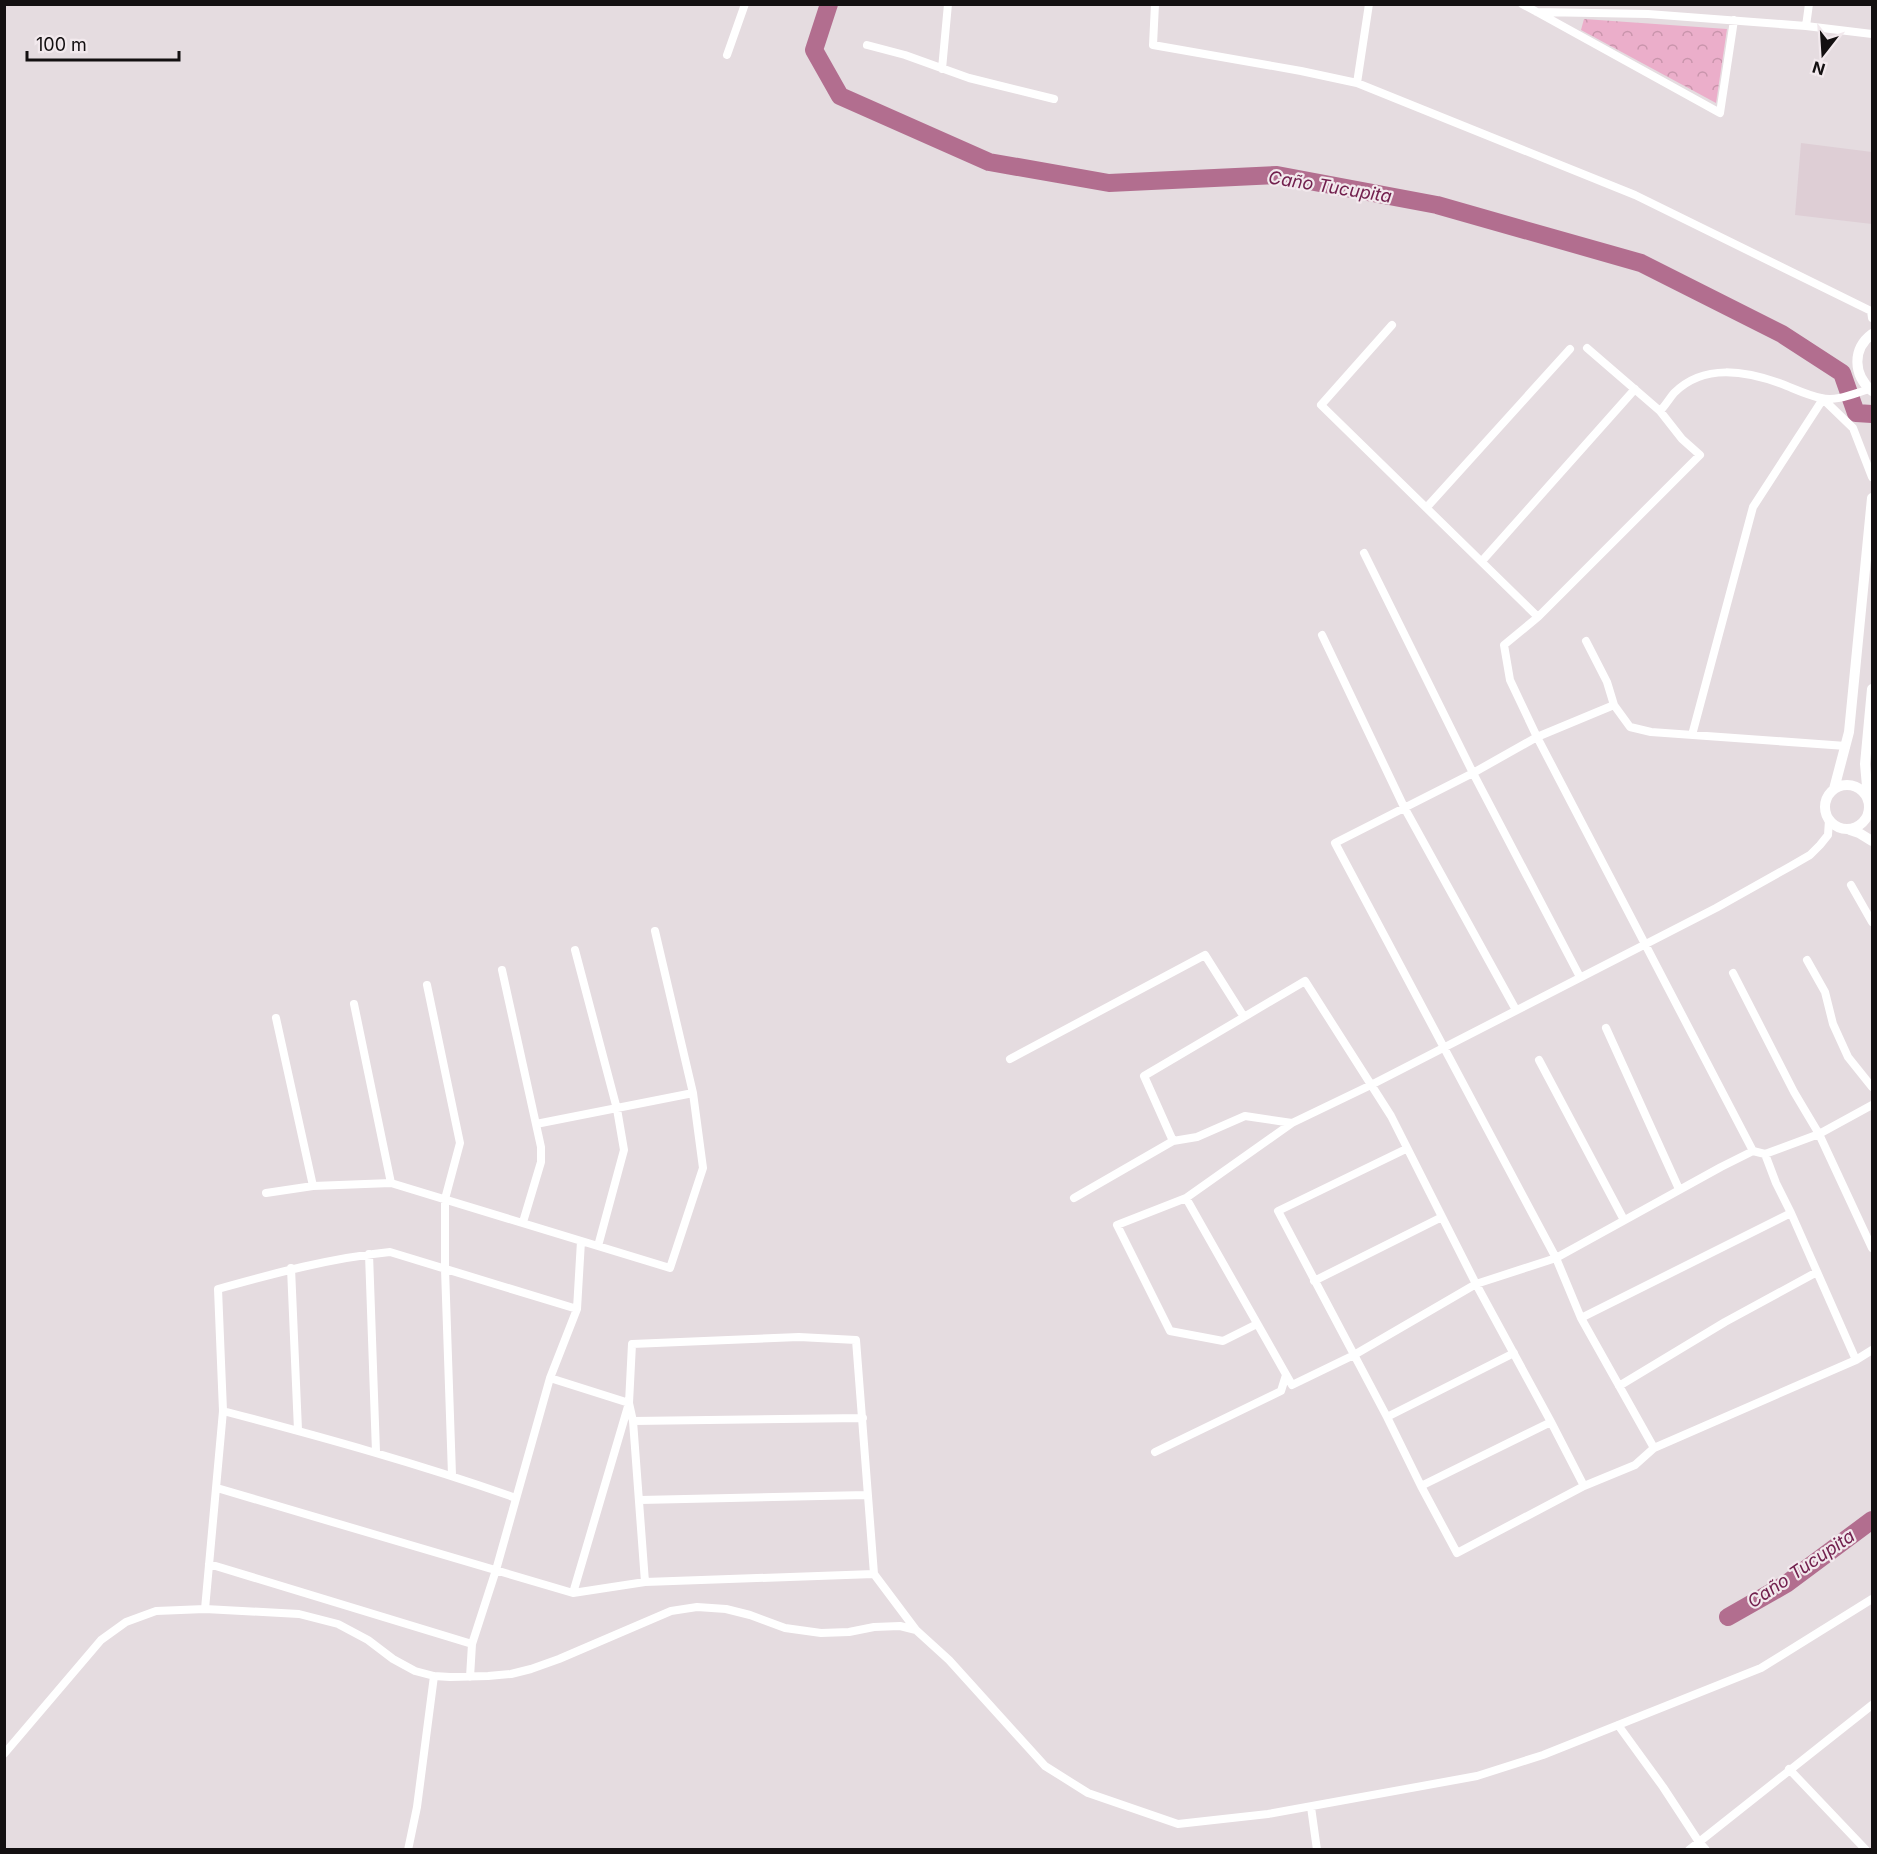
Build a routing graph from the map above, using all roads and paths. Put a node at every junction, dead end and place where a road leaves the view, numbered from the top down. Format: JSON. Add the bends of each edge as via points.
{"nodes":[{"id":1,"x":745,"y":4,"type":"edge"},
{"id":2,"x":948,"y":4,"type":"edge"},
{"id":3,"x":1155,"y":4,"type":"edge"},
{"id":4,"x":1369,"y":4,"type":"edge"},
{"id":5,"x":1522,"y":4,"type":"edge"},
{"id":6,"x":1809,"y":4,"type":"edge"},
{"id":7,"x":1537,"y":8,"type":"edge"},
{"id":8,"x":1648,"y":9,"type":"edge"},
{"id":9,"x":1734,"y":20,"type":"junction"},
{"id":10,"x":1806,"y":26,"type":"junction"},
{"id":11,"x":1872,"y":34,"type":"edge"},
{"id":12,"x":867,"y":45,"type":"dead end"},
{"id":13,"x":727,"y":55,"type":"dead end"},
{"id":14,"x":942,"y":69,"type":"junction"},
{"id":15,"x":1357,"y":83,"type":"junction"},
{"id":16,"x":1054,"y":99,"type":"dead end"},
{"id":17,"x":1872,"y":318,"type":"edge"},
{"id":18,"x":1392,"y":325,"type":"dead end"},
{"id":19,"x":1872,"y":334,"type":"edge"},
{"id":20,"x":1587,"y":348,"type":"dead end"},
{"id":21,"x":1570,"y":349,"type":"dead end"},
{"id":22,"x":1635,"y":389,"type":"junction"},
{"id":23,"x":1871,"y":390,"type":"edge"},
{"id":24,"x":1823,"y":399,"type":"junction"},
{"id":25,"x":1660,"y":411,"type":"junction"},
{"id":26,"x":1872,"y":477,"type":"edge"},
{"id":27,"x":1872,"y":498,"type":"edge"},
{"id":28,"x":1426,"y":507,"type":"junction"},
{"id":29,"x":1364,"y":553,"type":"dead end"},
{"id":30,"x":1482,"y":561,"type":"junction"},
{"id":31,"x":1538,"y":617,"type":"junction"},
{"id":32,"x":1322,"y":635,"type":"dead end"},
{"id":33,"x":1586,"y":641,"type":"dead end"},
{"id":34,"x":1872,"y":689,"type":"edge"},
{"id":35,"x":1614,"y":705,"type":"junction"},
{"id":36,"x":1692,"y":735,"type":"junction"},
{"id":37,"x":1537,"y":737,"type":"junction"},
{"id":38,"x":1846,"y":746,"type":"junction"},
{"id":39,"x":1473,"y":772,"type":"junction"},
{"id":40,"x":1834,"y":789,"type":"junction"},
{"id":41,"x":1870,"y":805,"type":"edge"},
{"id":42,"x":1404,"y":807,"type":"junction"},
{"id":43,"x":1829,"y":820,"type":"junction"},
{"id":44,"x":1850,"y":830,"type":"junction"},
{"id":45,"x":1872,"y":841,"type":"edge"},
{"id":46,"x":1851,"y":885,"type":"dead end"},
{"id":47,"x":1872,"y":922,"type":"edge"},
{"id":48,"x":656,"y":931,"type":"dead end"},
{"id":49,"x":1645,"y":943,"type":"junction"},
{"id":50,"x":575,"y":950,"type":"dead end"},
{"id":51,"x":1807,"y":960,"type":"dead end"},
{"id":52,"x":502,"y":970,"type":"dead end"},
{"id":53,"x":1733,"y":972,"type":"dead end"},
{"id":54,"x":1580,"y":977,"type":"junction"},
{"id":55,"x":427,"y":985,"type":"dead end"},
{"id":56,"x":354,"y":1004,"type":"dead end"},
{"id":57,"x":1516,"y":1010,"type":"junction"},
{"id":58,"x":1244,"y":1017,"type":"junction"},
{"id":59,"x":276,"y":1018,"type":"dead end"},
{"id":60,"x":1606,"y":1028,"type":"dead end"},
{"id":61,"x":1444,"y":1047,"type":"junction"},
{"id":62,"x":1010,"y":1059,"type":"dead end"},
{"id":63,"x":1539,"y":1060,"type":"dead end"},
{"id":64,"x":1371,"y":1085,"type":"junction"},
{"id":65,"x":1872,"y":1087,"type":"edge"},
{"id":66,"x":693,"y":1094,"type":"junction"},
{"id":67,"x":1872,"y":1105,"type":"edge"},
{"id":68,"x":617,"y":1108,"type":"junction"},
{"id":69,"x":1292,"y":1123,"type":"junction"},
{"id":70,"x":536,"y":1124,"type":"junction"},
{"id":71,"x":1819,"y":1134,"type":"junction"},
{"id":72,"x":1173,"y":1141,"type":"junction"},
{"id":73,"x":1406,"y":1149,"type":"junction"},
{"id":74,"x":1753,"y":1151,"type":"junction"},
{"id":75,"x":1765,"y":1154,"type":"junction"},
{"id":76,"x":391,"y":1183,"type":"junction"},
{"id":77,"x":313,"y":1186,"type":"junction"},
{"id":78,"x":1679,"y":1189,"type":"junction"},
{"id":79,"x":266,"y":1193,"type":"dead end"},
{"id":80,"x":1074,"y":1198,"type":"dead end"},
{"id":81,"x":1186,"y":1198,"type":"junction"},
{"id":82,"x":445,"y":1199,"type":"junction"},
{"id":83,"x":1791,"y":1213,"type":"junction"},
{"id":84,"x":1443,"y":1217,"type":"junction"},
{"id":85,"x":1624,"y":1220,"type":"junction"},
{"id":86,"x":523,"y":1222,"type":"junction"},
{"id":87,"x":581,"y":1241,"type":"junction"},
{"id":88,"x":598,"y":1246,"type":"junction"},
{"id":89,"x":1872,"y":1248,"type":"edge"},
{"id":90,"x":369,"y":1254,"type":"junction"},
{"id":91,"x":1556,"y":1258,"type":"junction"},
{"id":92,"x":291,"y":1268,"type":"junction"},
{"id":93,"x":445,"y":1269,"type":"junction"},
{"id":94,"x":1817,"y":1272,"type":"junction"},
{"id":95,"x":1314,"y":1281,"type":"junction"},
{"id":96,"x":1476,"y":1284,"type":"junction"},
{"id":97,"x":577,"y":1309,"type":"junction"},
{"id":98,"x":1581,"y":1318,"type":"junction"},
{"id":99,"x":1257,"y":1323,"type":"junction"},
{"id":100,"x":1872,"y":1350,"type":"edge"},
{"id":101,"x":1514,"y":1353,"type":"junction"},
{"id":102,"x":1354,"y":1355,"type":"junction"},
{"id":103,"x":1856,"y":1360,"type":"junction"},
{"id":104,"x":1286,"y":1375,"type":"junction"},
{"id":105,"x":550,"y":1378,"type":"junction"},
{"id":106,"x":1619,"y":1386,"type":"junction"},
{"id":107,"x":629,"y":1403,"type":"junction"},
{"id":108,"x":223,"y":1411,"type":"junction"},
{"id":109,"x":1387,"y":1417,"type":"junction"},
{"id":110,"x":863,"y":1418,"type":"junction"},
{"id":111,"x":633,"y":1421,"type":"junction"},
{"id":112,"x":1551,"y":1422,"type":"junction"},
{"id":113,"x":298,"y":1430,"type":"junction"},
{"id":114,"x":1654,"y":1448,"type":"junction"},
{"id":115,"x":376,"y":1452,"type":"junction"},
{"id":116,"x":1155,"y":1452,"type":"dead end"},
{"id":117,"x":453,"y":1475,"type":"junction"},
{"id":118,"x":1421,"y":1486,"type":"junction"},
{"id":119,"x":1584,"y":1486,"type":"junction"},
{"id":120,"x":217,"y":1488,"type":"junction"},
{"id":121,"x":867,"y":1495,"type":"junction"},
{"id":122,"x":516,"y":1498,"type":"junction"},
{"id":123,"x":640,"y":1500,"type":"junction"},
{"id":124,"x":209,"y":1563,"type":"junction"},
{"id":125,"x":496,"y":1570,"type":"junction"},
{"id":126,"x":874,"y":1574,"type":"junction"},
{"id":127,"x":645,"y":1582,"type":"junction"},
{"id":128,"x":573,"y":1593,"type":"junction"},
{"id":129,"x":1872,"y":1599,"type":"edge"},
{"id":130,"x":205,"y":1609,"type":"junction"},
{"id":131,"x":916,"y":1630,"type":"junction"},
{"id":132,"x":472,"y":1644,"type":"junction"},
{"id":133,"x":434,"y":1676,"type":"junction"},
{"id":134,"x":470,"y":1677,"type":"junction"},
{"id":135,"x":1872,"y":1705,"type":"edge"},
{"id":136,"x":1618,"y":1725,"type":"junction"},
{"id":137,"x":4,"y":1754,"type":"edge"},
{"id":138,"x":1789,"y":1769,"type":"junction"},
{"id":139,"x":1311,"y":1807,"type":"junction"},
{"id":140,"x":1699,"y":1842,"type":"junction"},
{"id":141,"x":408,"y":1850,"type":"edge"},
{"id":142,"x":1317,"y":1850,"type":"edge"},
{"id":143,"x":1689,"y":1850,"type":"edge"},
{"id":144,"x":1706,"y":1850,"type":"edge"},
{"id":145,"x":1866,"y":1850,"type":"edge"}],
"edges":[{"from":1,"to":13,"type":"street"},
{"from":2,"to":14,"type":"street"},
{"from":3,"to":15,"type":"street","via":[[1153,45]]},
{"from":4,"to":15,"type":"street"},
{"from":5,"to":7,"type":"street"},
{"from":6,"to":10,"type":"street"},
{"from":7,"to":8,"type":"street"},
{"from":7,"to":9,"type":"street","via":[[1720,113]]},
{"from":8,"to":9,"type":"street"},
{"from":9,"to":10,"type":"street"},
{"from":10,"to":11,"type":"street"},
{"from":12,"to":14,"type":"street"},
{"from":14,"to":16,"type":"street"},
{"from":15,"to":17,"type":"street","via":[[1635,195],[1871,310]]},
{"from":18,"to":28,"type":"street","via":[[1321,405]]},
{"from":19,"to":23,"type":"street","via":[[1862,344],[1857,362],[1859,374]]},
{"from":20,"to":22,"type":"street"},
{"from":21,"to":28,"type":"street"},
{"from":22,"to":25,"type":"street"},
{"from":22,"to":30,"type":"street"},
{"from":23,"to":24,"type":"street"},
{"from":24,"to":25,"type":"street","via":[[1740,372],[1720,371],[1703,375],[1675,392]]},
{"from":24,"to":26,"type":"street","via":[[1853,428]]},
{"from":24,"to":36,"type":"street","via":[[1753,507]]},
{"from":25,"to":31,"type":"street","via":[[1700,455]]},
{"from":27,"to":38,"type":"street"},
{"from":28,"to":30,"type":"street"},
{"from":29,"to":39,"type":"street"},
{"from":30,"to":31,"type":"street"},
{"from":31,"to":37,"type":"street","via":[[1504,645],[1510,680]]},
{"from":32,"to":42,"type":"street"},
{"from":33,"to":35,"type":"street"},
{"from":34,"to":41,"type":"street","via":[[1865,764]]},
{"from":35,"to":36,"type":"street","via":[[1630,727]]},
{"from":35,"to":37,"type":"street"},
{"from":36,"to":38,"type":"street"},
{"from":37,"to":39,"type":"street"},
{"from":37,"to":49,"type":"street"},
{"from":38,"to":40,"type":"street"},
{"from":39,"to":42,"type":"street"},
{"from":39,"to":54,"type":"street"},
{"from":40,"to":41,"type":"street","via":[[1855,786]]},
{"from":40,"to":43,"type":"street","via":[[1826,798]]},
{"from":41,"to":44,"type":"street","via":[[1864,823]]},
{"from":42,"to":57,"type":"street"},
{"from":42,"to":61,"type":"street","via":[[1335,843]]},
{"from":43,"to":44,"type":"street","via":[[1843,830]]},
{"from":43,"to":49,"type":"street","via":[[1828,835],[1810,855]]},
{"from":44,"to":45,"type":"street"},
{"from":46,"to":47,"type":"street"},
{"from":48,"to":66,"type":"street"},
{"from":49,"to":54,"type":"street"},
{"from":49,"to":74,"type":"street"},
{"from":50,"to":68,"type":"street"},
{"from":51,"to":65,"type":"street","via":[[1825,992],[1833,1024],[1848,1057]]},
{"from":52,"to":70,"type":"street"},
{"from":53,"to":71,"type":"street"},
{"from":54,"to":57,"type":"street"},
{"from":55,"to":82,"type":"street","via":[[460,1143]]},
{"from":56,"to":76,"type":"street"},
{"from":57,"to":61,"type":"street"},
{"from":58,"to":62,"type":"street","via":[[1205,955]]},
{"from":58,"to":64,"type":"street","via":[[1305,981]]},
{"from":58,"to":72,"type":"street","via":[[1144,1076]]},
{"from":59,"to":77,"type":"street"},
{"from":60,"to":78,"type":"street"},
{"from":61,"to":64,"type":"street"},
{"from":61,"to":91,"type":"street"},
{"from":63,"to":85,"type":"street"},
{"from":64,"to":69,"type":"street"},
{"from":64,"to":73,"type":"street"},
{"from":66,"to":68,"type":"street"},
{"from":66,"to":88,"type":"street","via":[[702,1168],[670,1268]]},
{"from":67,"to":71,"type":"street"},
{"from":68,"to":70,"type":"street"},
{"from":68,"to":88,"type":"street","via":[[624,1150]]},
{"from":69,"to":72,"type":"street","via":[[1245,1116],[1197,1137]]},
{"from":69,"to":81,"type":"street"},
{"from":70,"to":86,"type":"street","via":[[541,1162]]},
{"from":71,"to":75,"type":"street"},
{"from":71,"to":89,"type":"street"},
{"from":72,"to":80,"type":"street"},
{"from":73,"to":84,"type":"street"},
{"from":73,"to":95,"type":"street","via":[[1278,1211]]},
{"from":74,"to":75,"type":"street"},
{"from":74,"to":78,"type":"street"},
{"from":75,"to":83,"type":"street"},
{"from":76,"to":77,"type":"street"},
{"from":76,"to":82,"type":"street"},
{"from":77,"to":79,"type":"street"},
{"from":78,"to":85,"type":"street"},
{"from":81,"to":99,"type":"street"},
{"from":81,"to":99,"type":"street","via":[[1117,1225],[1170,1331],[1223,1341]]},
{"from":82,"to":86,"type":"street"},
{"from":82,"to":93,"type":"street"},
{"from":83,"to":94,"type":"street"},
{"from":83,"to":98,"type":"street"},
{"from":84,"to":95,"type":"street"},
{"from":84,"to":96,"type":"street"},
{"from":85,"to":91,"type":"street"},
{"from":86,"to":87,"type":"street"},
{"from":87,"to":88,"type":"street"},
{"from":87,"to":97,"type":"street"},
{"from":90,"to":92,"type":"street"},
{"from":90,"to":93,"type":"street","via":[[390,1252]]},
{"from":90,"to":115,"type":"street"},
{"from":91,"to":96,"type":"street"},
{"from":91,"to":98,"type":"street"},
{"from":92,"to":108,"type":"street","via":[[218,1289]]},
{"from":92,"to":113,"type":"street"},
{"from":93,"to":97,"type":"street"},
{"from":93,"to":117,"type":"street"},
{"from":94,"to":103,"type":"street"},
{"from":94,"to":106,"type":"street"},
{"from":95,"to":102,"type":"street"},
{"from":96,"to":101,"type":"street"},
{"from":96,"to":102,"type":"street"},
{"from":97,"to":105,"type":"street"},
{"from":98,"to":106,"type":"street"},
{"from":99,"to":104,"type":"street"},
{"from":100,"to":103,"type":"street"},
{"from":101,"to":109,"type":"street"},
{"from":101,"to":112,"type":"street"},
{"from":102,"to":104,"type":"street","via":[[1292,1385]]},
{"from":102,"to":109,"type":"street"},
{"from":103,"to":114,"type":"street"},
{"from":104,"to":116,"type":"street","via":[[1281,1391]]},
{"from":105,"to":107,"type":"street"},
{"from":105,"to":122,"type":"street"},
{"from":106,"to":114,"type":"street"},
{"from":107,"to":110,"type":"street","via":[[632,1344],[848,1338],[856,1340]]},
{"from":107,"to":111,"type":"street"},
{"from":107,"to":128,"type":"street"},
{"from":108,"to":113,"type":"street"},
{"from":108,"to":120,"type":"street"},
{"from":109,"to":118,"type":"street"},
{"from":110,"to":111,"type":"street"},
{"from":110,"to":121,"type":"street"},
{"from":111,"to":123,"type":"street"},
{"from":112,"to":118,"type":"street"},
{"from":112,"to":119,"type":"street"},
{"from":113,"to":115,"type":"street"},
{"from":114,"to":119,"type":"street","via":[[1635,1465]]},
{"from":115,"to":117,"type":"street"},
{"from":117,"to":122,"type":"street"},
{"from":118,"to":119,"type":"street","via":[[1457,1553]]},
{"from":120,"to":124,"type":"street"},
{"from":120,"to":125,"type":"street"},
{"from":121,"to":123,"type":"street"},
{"from":121,"to":126,"type":"street"},
{"from":122,"to":125,"type":"street"},
{"from":123,"to":127,"type":"street"},
{"from":124,"to":130,"type":"street"},
{"from":124,"to":132,"type":"street"},
{"from":125,"to":128,"type":"street"},
{"from":125,"to":132,"type":"street"},
{"from":126,"to":127,"type":"street"},
{"from":126,"to":131,"type":"street"},
{"from":127,"to":128,"type":"street"},
{"from":129,"to":136,"type":"street","via":[[1761,1668]]},
{"from":130,"to":133,"type":"street","via":[[299,1614],[338,1624],[415,1671]]},
{"from":130,"to":137,"type":"street","via":[[156,1611],[126,1622],[101,1640]]},
{"from":131,"to":134,"type":"street","via":[[900,1626],[821,1633],[785,1628],[726,1609],[697,1607],[671,1611],[531,1669]]},
{"from":131,"to":139,"type":"street","via":[[949,1660],[1045,1766],[1088,1793],[1178,1824]]},
{"from":132,"to":134,"type":"street"},
{"from":133,"to":134,"type":"street"},
{"from":133,"to":141,"type":"street"},
{"from":135,"to":138,"type":"street"},
{"from":136,"to":139,"type":"street","via":[[1477,1776]]},
{"from":136,"to":140,"type":"street"},
{"from":138,"to":140,"type":"street"},
{"from":138,"to":145,"type":"street"},
{"from":139,"to":142,"type":"street"},
{"from":140,"to":143,"type":"street"},
{"from":140,"to":144,"type":"street"}]}
